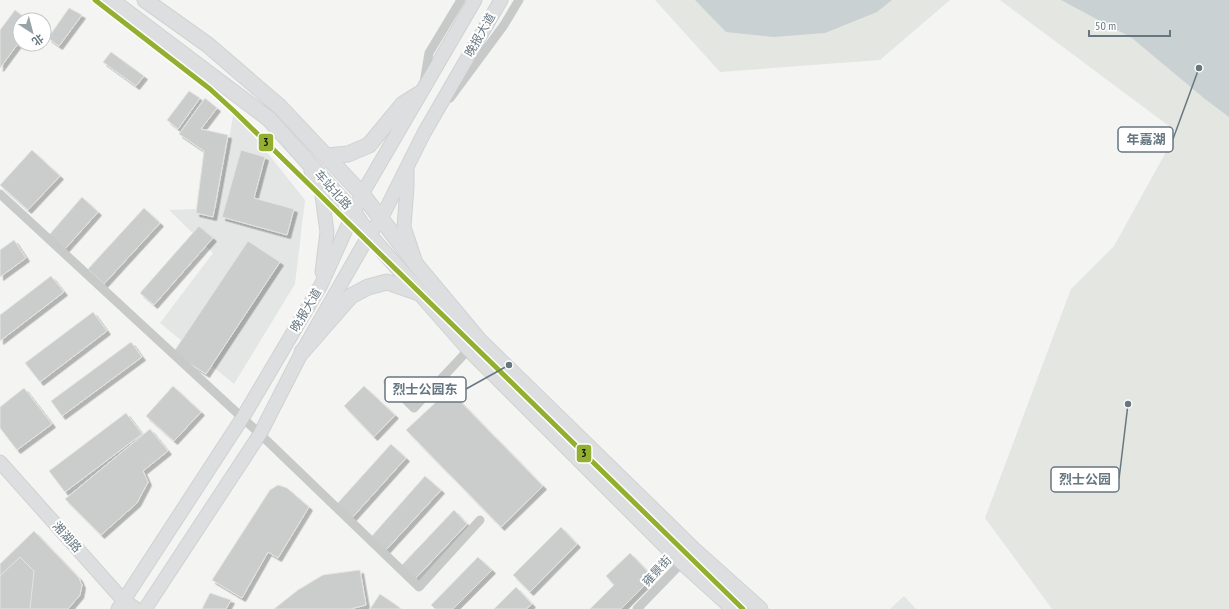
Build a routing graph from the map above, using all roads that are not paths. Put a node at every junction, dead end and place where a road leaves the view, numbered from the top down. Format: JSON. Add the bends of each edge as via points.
{"nodes":[{"id":1,"x":111,"y":0,"type":"edge"},
{"id":2,"x":145,"y":0,"type":"edge"},
{"id":3,"x":461,"y":0,"type":"edge"},
{"id":4,"x":475,"y":0,"type":"edge"},
{"id":5,"x":501,"y":0,"type":"edge"},
{"id":6,"x":519,"y":0,"type":"edge"},
{"id":7,"x":421,"y":91,"type":"junction"},
{"id":8,"x":424,"y":133,"type":"junction"},
{"id":9,"x":299,"y":153,"type":"junction"},
{"id":10,"x":327,"y":156,"type":"junction"},
{"id":11,"x":407,"y":165,"type":"junction"},
{"id":12,"x":0,"y":194,"type":"edge"},
{"id":13,"x":362,"y":194,"type":"junction"},
{"id":14,"x":354,"y":212,"type":"junction"},
{"id":15,"x":381,"y":219,"type":"junction"},
{"id":16,"x":369,"y":235,"type":"junction"},
{"id":17,"x":418,"y":267,"type":"junction"},
{"id":18,"x":321,"y":285,"type":"junction"},
{"id":19,"x":420,"y":294,"type":"junction"},
{"id":20,"x":474,"y":344,"type":"junction"},
{"id":21,"x":302,"y":352,"type":"junction"},
{"id":22,"x":388,"y":382,"type":"dead end"},
{"id":23,"x":243,"y":417,"type":"junction"},
{"id":24,"x":260,"y":434,"type":"junction"},
{"id":25,"x":0,"y":462,"type":"edge"},
{"id":26,"x":480,"y":520,"type":"dead end"},
{"id":27,"x":694,"y":550,"type":"junction"},
{"id":28,"x":682,"y":562,"type":"junction"},
{"id":29,"x":121,"y":605,"type":"edge"},
{"id":30,"x":136,"y":609,"type":"edge"},
{"id":31,"x":145,"y":609,"type":"edge"},
{"id":32,"x":637,"y":609,"type":"edge"},
{"id":33,"x":734,"y":609,"type":"edge"},
{"id":34,"x":760,"y":609,"type":"edge"}],
"edges":[{"from":1,"to":9,"type":"main road","name":"车站北路","via":[[268,119]]},
{"from":2,"to":10,"type":"main road","name":"车站北路","via":[[208,45],[280,107]]},
{"from":3,"to":7,"type":"street","via":[[429,53]]},
{"from":4,"to":7,"type":"main road","name":"晚报大道"},
{"from":5,"to":8,"type":"main road","name":"晚报大道"},
{"from":6,"to":8,"type":"street","via":[[504,25]]},
{"from":7,"to":10,"type":"main road","via":[[403,104],[369,145],[348,154]]},
{"from":7,"to":13,"type":"main road","name":"晚报大道"},
{"from":8,"to":11,"type":"main road","name":"晚报大道"},
{"from":9,"to":14,"type":"main road","name":"车站北路"},
{"from":9,"to":18,"type":"main road","via":[[321,188],[327,232]]},
{"from":10,"to":13,"type":"main road","name":"车站北路"},
{"from":11,"to":15,"type":"main road","name":"晚报大道"},
{"from":11,"to":17,"type":"main road","via":[[408,187],[404,227]]},
{"from":12,"to":23,"type":"street"},
{"from":13,"to":14,"type":"main road","name":"晚报大道"},
{"from":13,"to":15,"type":"main road","name":"车站北路"},
{"from":14,"to":16,"type":"main road","name":"车站北路"},
{"from":14,"to":18,"type":"main road","name":"晚报大道"},
{"from":15,"to":16,"type":"main road","name":"晚报大道"},
{"from":15,"to":17,"type":"main road","name":"车站北路"},
{"from":16,"to":19,"type":"main road","name":"车站北路"},
{"from":16,"to":21,"type":"main road","name":"晚报大道"},
{"from":17,"to":20,"type":"main road","name":"车站北路"},
{"from":18,"to":23,"type":"main road","name":"晚报大道"},
{"from":19,"to":20,"type":"main road","name":"车站北路"},
{"from":19,"to":21,"type":"main road","via":[[386,282],[368,287],[351,296]]},
{"from":20,"to":22,"type":"street","via":[[414,408]]},
{"from":20,"to":27,"type":"main road","name":"车站北路"},
{"from":20,"to":28,"type":"main road","name":"车站北路"},
{"from":21,"to":24,"type":"main road","name":"晚报大道"},
{"from":23,"to":24,"type":"street"},
{"from":23,"to":29,"type":"main road","name":"晚报大道"},
{"from":24,"to":26,"type":"street","via":[[418,587]]},
{"from":24,"to":31,"type":"main road","name":"晚报大道"},
{"from":25,"to":29,"type":"main road","name":"湘湖路"},
{"from":27,"to":28,"type":"street","name":"雍景街"},
{"from":27,"to":34,"type":"main road","name":"车站北路"},
{"from":28,"to":32,"type":"street","name":"雍景街"},
{"from":28,"to":33,"type":"main road","name":"车站北路"},
{"from":29,"to":30,"type":"main road","name":"湘湖路"}]}
